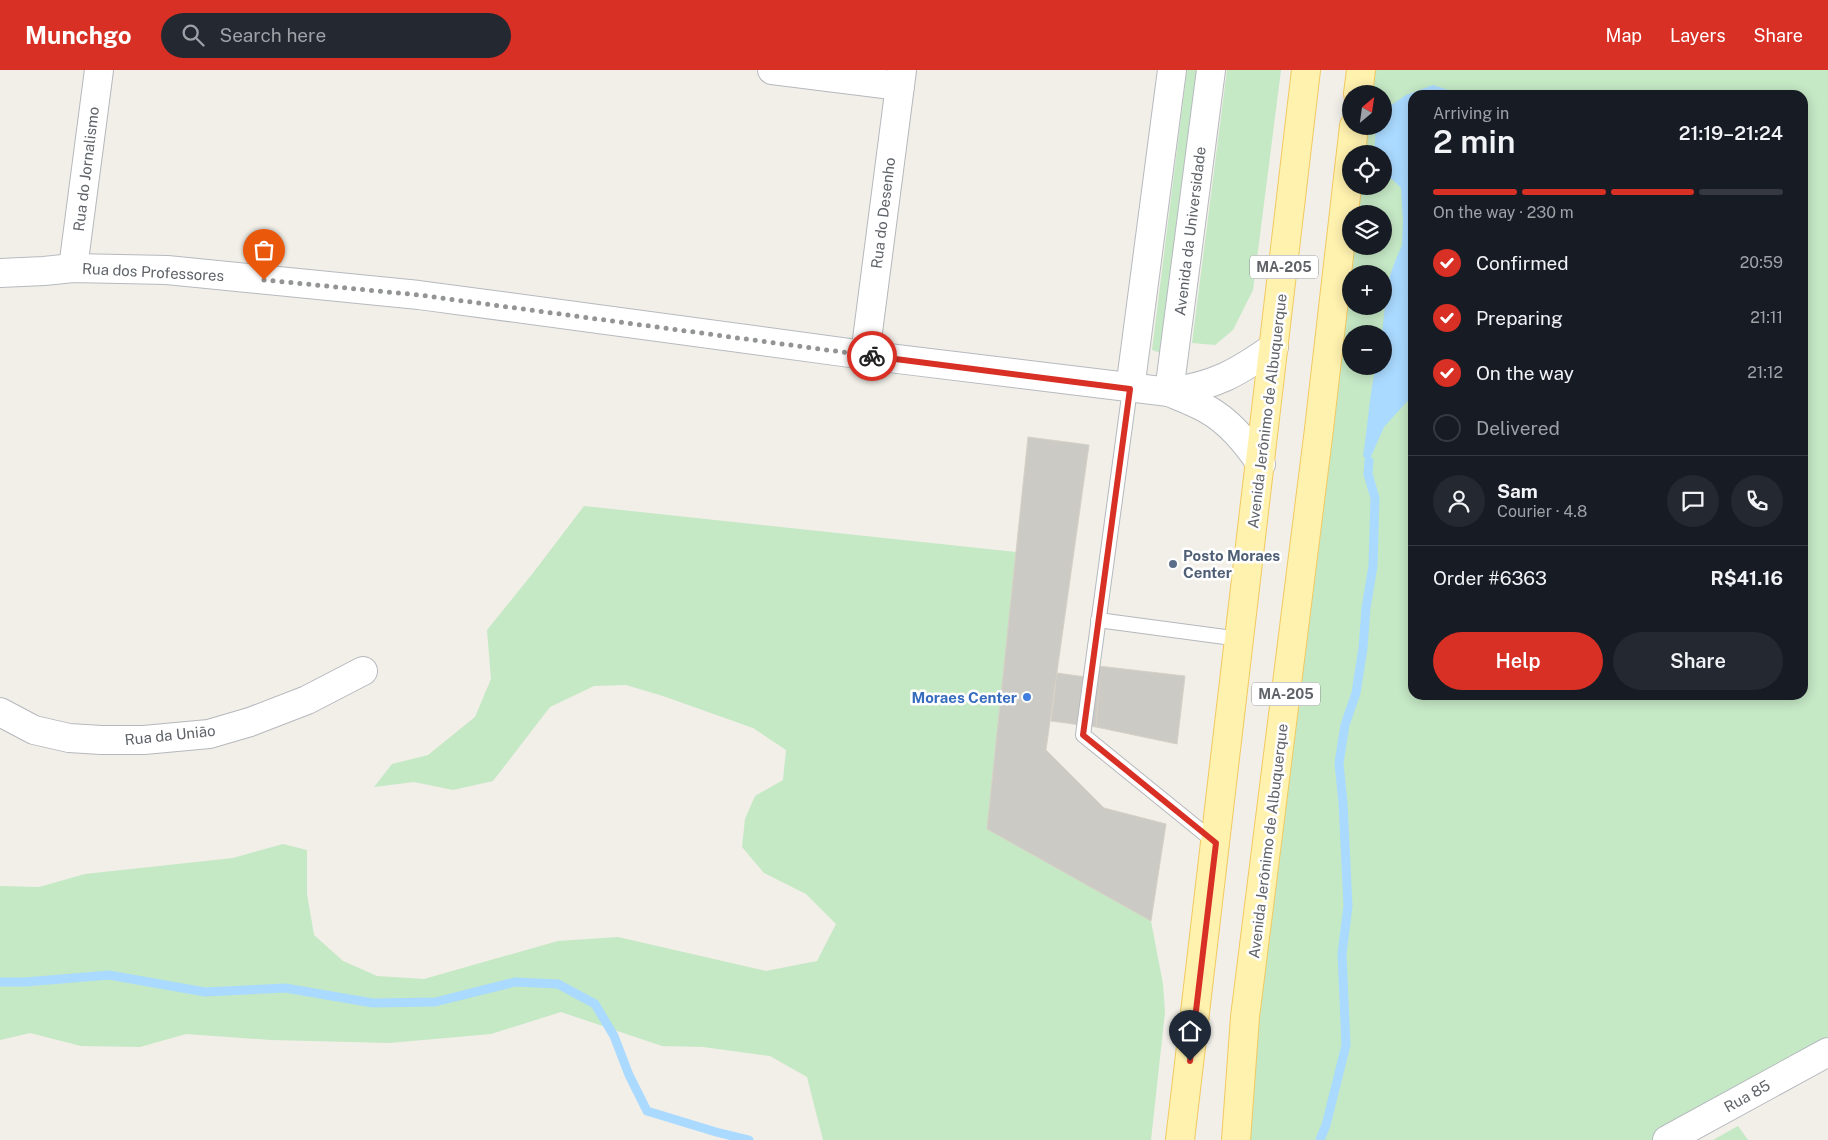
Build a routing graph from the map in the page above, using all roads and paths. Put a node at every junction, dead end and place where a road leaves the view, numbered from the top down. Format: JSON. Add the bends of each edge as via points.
{"nodes":[{"id":1,"x":99,"y":70,"type":"edge"},
{"id":2,"x":772,"y":70,"type":"edge"},
{"id":3,"x":1172,"y":70,"type":"edge"},
{"id":4,"x":1210,"y":70,"type":"edge"},
{"id":5,"x":1306,"y":70,"type":"edge"},
{"id":6,"x":1360,"y":70,"type":"edge"},
{"id":7,"x":901,"y":78,"type":"edge"},
{"id":8,"x":1359,"y":85,"type":"edge"},
{"id":9,"x":1353,"y":135,"type":"edge"},
{"id":10,"x":73,"y":268,"type":"junction"},
{"id":11,"x":0,"y":274,"type":"edge"},
{"id":12,"x":1274,"y":347,"type":"junction"},
{"id":13,"x":865,"y":355,"type":"junction"},
{"id":14,"x":1130,"y":389,"type":"junction"},
{"id":15,"x":1169,"y":392,"type":"junction"},
{"id":16,"x":1261,"y":464,"type":"junction"},
{"id":17,"x":1098,"y":620,"type":"junction"},
{"id":18,"x":1240,"y":639,"type":"junction"},
{"id":19,"x":363,"y":671,"type":"dead end"},
{"id":20,"x":0,"y":712,"type":"edge"},
{"id":21,"x":1216,"y":843,"type":"junction"},
{"id":22,"x":1828,"y":1052,"type":"edge"},
{"id":23,"x":1180,"y":1140,"type":"edge"},
{"id":24,"x":1236,"y":1140,"type":"edge"},
{"id":25,"x":1666,"y":1140,"type":"edge"}],
"edges":[{"from":1,"to":10,"type":"street","name":"Rua do Jornalismo"},
{"from":2,"to":7,"type":"street"},
{"from":3,"to":14,"type":"street"},
{"from":4,"to":15,"type":"street","name":"Avenida da Universidade"},
{"from":5,"to":12,"type":"main road","name":"Avenida Jerônimo de Albuquerque","number":"MA-205"},
{"from":6,"to":8,"type":"main road"},
{"from":7,"to":13,"type":"street","name":"Rua do Desenho"},
{"from":9,"to":24,"type":"main road","name":"Avenida Jerônimo de Albuquerque","number":"MA-205","via":[[1320,429],[1246,1008]]},
{"from":10,"to":11,"type":"street","name":"Rua dos Professores"},
{"from":10,"to":13,"type":"street","name":"Rua dos Professores","via":[[167,270],[419,295]]},
{"from":12,"to":15,"type":"street","name":"Rua dos Professores","via":[[1217,381]]},
{"from":12,"to":16,"type":"main road","name":"Avenida Jerônimo de Albuquerque","number":"MA-205"},
{"from":13,"to":14,"type":"street","name":"Rua dos Professores"},
{"from":14,"to":15,"type":"street","name":"Rua dos Professores"},
{"from":14,"to":17,"type":"lane"},
{"from":15,"to":16,"type":"street","name":"Rua dos Professores","via":[[1205,408],[1222,420]]},
{"from":16,"to":18,"type":"main road","name":"Avenida Jerônimo de Albuquerque","number":"MA-205"},
{"from":17,"to":18,"type":"lane"},
{"from":17,"to":21,"type":"lane","via":[[1083,735]]},
{"from":18,"to":21,"type":"main road","name":"Avenida Jerônimo de Albuquerque","number":"MA-205"},
{"from":19,"to":20,"type":"street","name":"Rua da União","via":[[308,700],[209,734],[144,740],[69,738],[34,730]]},
{"from":21,"to":23,"type":"main road","name":"Avenida Jerônimo de Albuquerque","number":"MA-205"},
{"from":22,"to":25,"type":"street","name":"Rua 85"}]}
